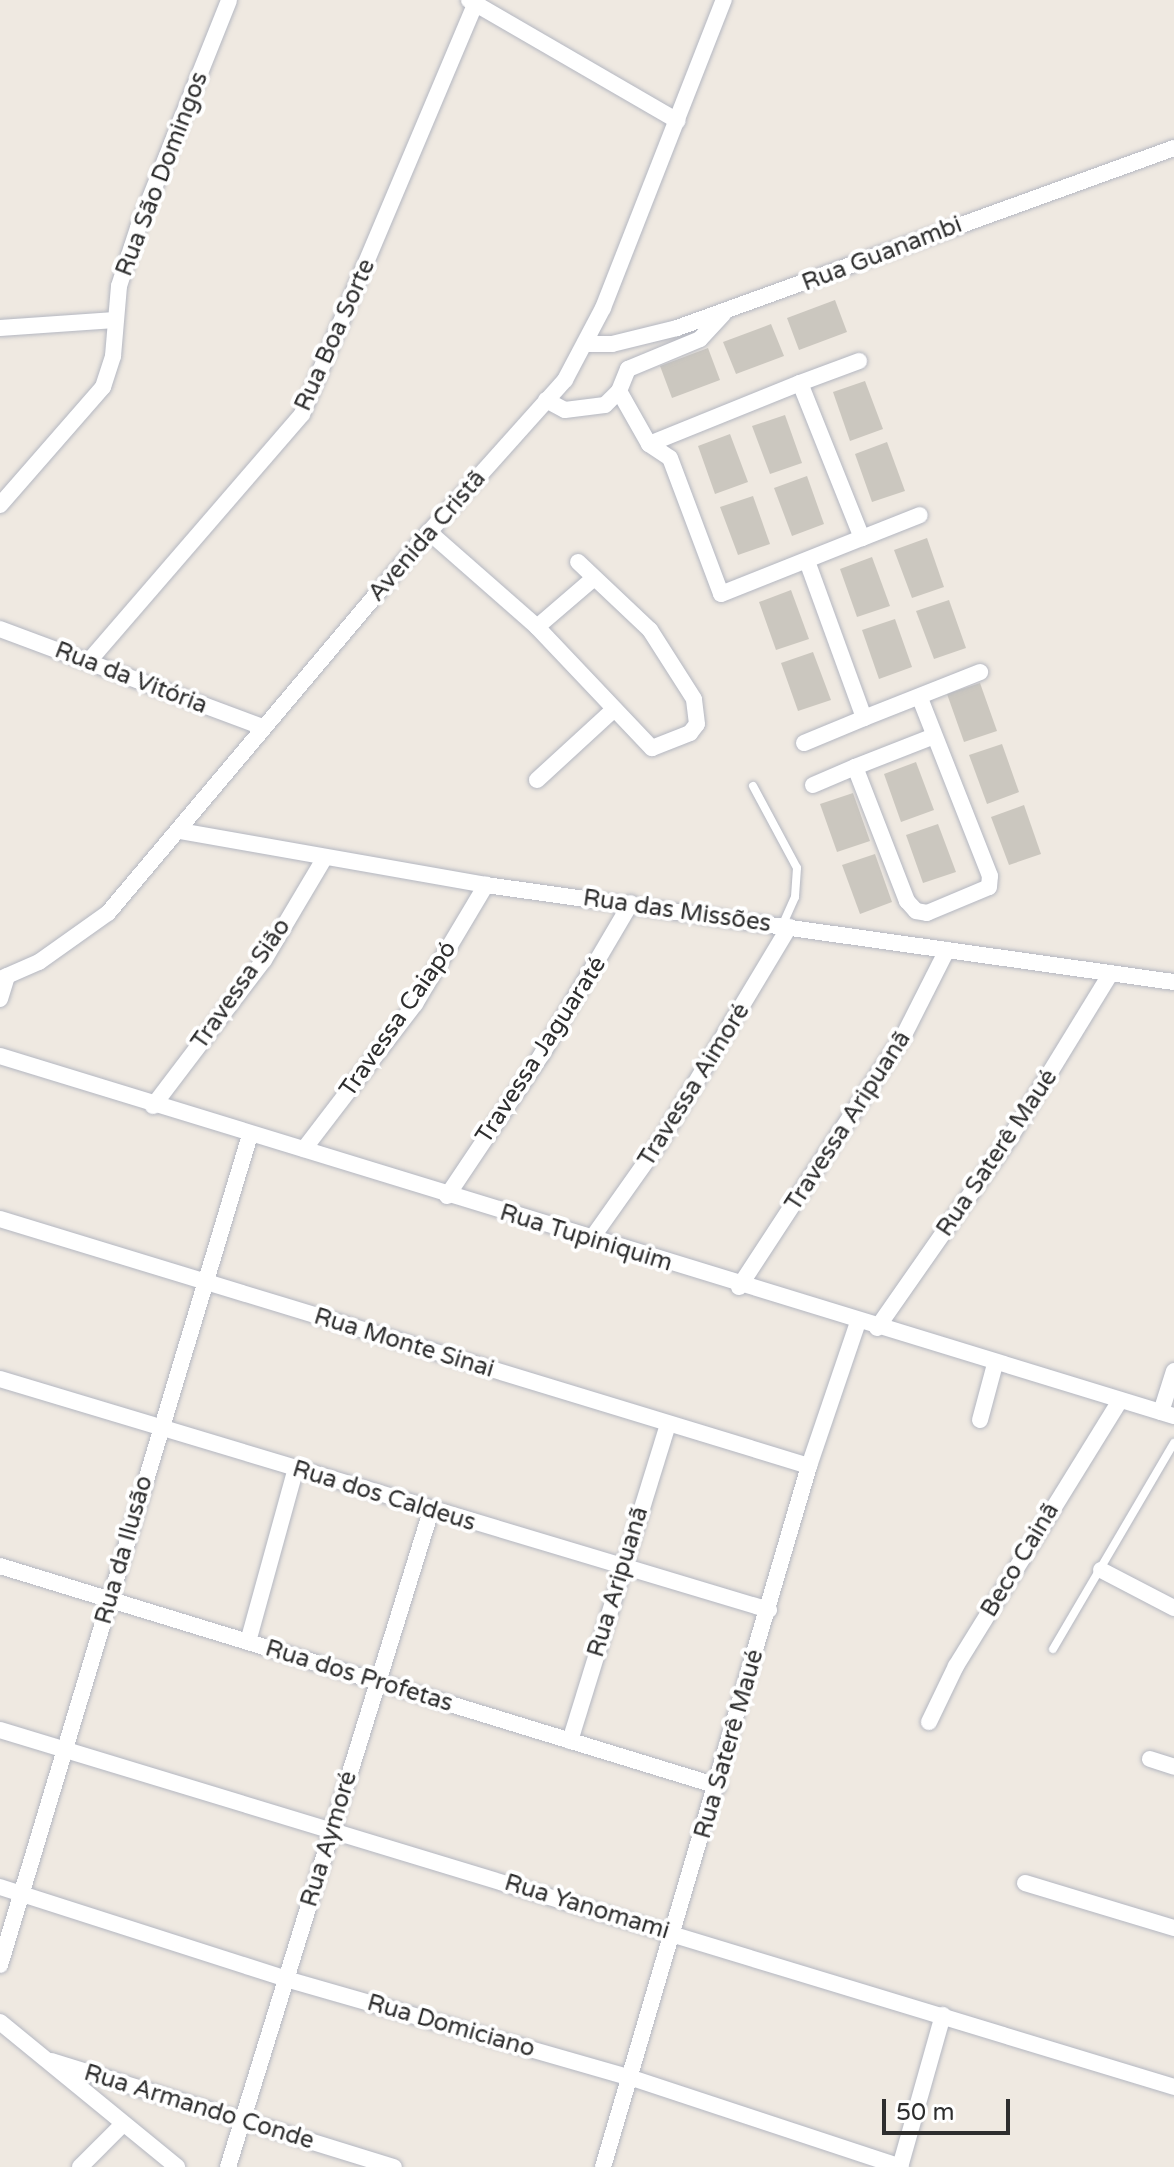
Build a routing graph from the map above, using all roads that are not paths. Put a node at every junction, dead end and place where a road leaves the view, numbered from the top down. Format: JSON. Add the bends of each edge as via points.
{"nodes":[{"id":1,"x":229,"y":0,"type":"edge"},
{"id":2,"x":724,"y":0,"type":"edge"},
{"id":3,"x":474,"y":1,"type":"edge"},
{"id":4,"x":678,"y":121,"type":"junction"},
{"id":5,"x":1174,"y":148,"type":"edge"},
{"id":6,"x":724,"y":312,"type":"junction"},
{"id":7,"x":115,"y":320,"type":"junction"},
{"id":8,"x":0,"y":328,"type":"edge"},
{"id":9,"x":587,"y":344,"type":"junction"},
{"id":10,"x":859,"y":361,"type":"dead end"},
{"id":11,"x":800,"y":383,"type":"junction"},
{"id":12,"x":619,"y":391,"type":"junction"},
{"id":13,"x":546,"y":400,"type":"junction"},
{"id":14,"x":649,"y":444,"type":"junction"},
{"id":15,"x":0,"y":505,"type":"edge"},
{"id":16,"x":920,"y":515,"type":"dead end"},
{"id":17,"x":429,"y":532,"type":"junction"},
{"id":18,"x":862,"y":538,"type":"junction"},
{"id":19,"x":807,"y":561,"type":"junction"},
{"id":20,"x":578,"y":562,"type":"dead end"},
{"id":21,"x":594,"y":578,"type":"junction"},
{"id":22,"x":537,"y":627,"type":"junction"},
{"id":23,"x":0,"y":629,"type":"edge"},
{"id":24,"x":89,"y":661,"type":"junction"},
{"id":25,"x":980,"y":672,"type":"dead end"},
{"id":26,"x":920,"y":698,"type":"junction"},
{"id":27,"x":613,"y":710,"type":"junction"},
{"id":28,"x":864,"y":718,"type":"junction"},
{"id":29,"x":262,"y":727,"type":"junction"},
{"id":30,"x":934,"y":736,"type":"junction"},
{"id":31,"x":804,"y":743,"type":"dead end"},
{"id":32,"x":855,"y":767,"type":"junction"},
{"id":33,"x":537,"y":780,"type":"dead end"},
{"id":34,"x":813,"y":785,"type":"dead end"},
{"id":35,"x":753,"y":786,"type":"dead end"},
{"id":36,"x":180,"y":831,"type":"junction"},
{"id":37,"x":324,"y":859,"type":"junction"},
{"id":38,"x":486,"y":885,"type":"junction"},
{"id":39,"x":631,"y":903,"type":"junction"},
{"id":40,"x":786,"y":927,"type":"junction"},
{"id":41,"x":947,"y":950,"type":"junction"},
{"id":42,"x":1111,"y":973,"type":"junction"},
{"id":43,"x":4,"y":978,"type":"edge"},
{"id":44,"x":1174,"y":982,"type":"edge"},
{"id":45,"x":0,"y":999,"type":"edge"},
{"id":46,"x":0,"y":1056,"type":"edge"},
{"id":47,"x":153,"y":1106,"type":"junction"},
{"id":48,"x":250,"y":1135,"type":"junction"},
{"id":49,"x":304,"y":1149,"type":"junction"},
{"id":50,"x":447,"y":1196,"type":"junction"},
{"id":51,"x":0,"y":1219,"type":"edge"},
{"id":52,"x":592,"y":1238,"type":"junction"},
{"id":53,"x":206,"y":1282,"type":"junction"},
{"id":54,"x":739,"y":1287,"type":"junction"},
{"id":55,"x":858,"y":1322,"type":"junction"},
{"id":56,"x":877,"y":1328,"type":"junction"},
{"id":57,"x":995,"y":1364,"type":"junction"},
{"id":58,"x":1174,"y":1371,"type":"edge"},
{"id":59,"x":0,"y":1379,"type":"edge"},
{"id":60,"x":1119,"y":1402,"type":"junction"},
{"id":61,"x":1168,"y":1414,"type":"edge"},
{"id":62,"x":980,"y":1420,"type":"dead end"},
{"id":63,"x":668,"y":1424,"type":"junction"},
{"id":64,"x":160,"y":1427,"type":"junction"},
{"id":65,"x":1174,"y":1443,"type":"edge"},
{"id":66,"x":809,"y":1466,"type":"junction"},
{"id":67,"x":296,"y":1468,"type":"junction"},
{"id":68,"x":431,"y":1511,"type":"junction"},
{"id":69,"x":0,"y":1566,"type":"edge"},
{"id":70,"x":621,"y":1569,"type":"junction"},
{"id":71,"x":1101,"y":1570,"type":"junction"},
{"id":72,"x":111,"y":1600,"type":"junction"},
{"id":73,"x":1174,"y":1608,"type":"edge"},
{"id":74,"x":769,"y":1610,"type":"junction"},
{"id":75,"x":248,"y":1642,"type":"junction"},
{"id":76,"x":1053,"y":1649,"type":"dead end"},
{"id":77,"x":378,"y":1682,"type":"junction"},
{"id":78,"x":929,"y":1722,"type":"dead end"},
{"id":79,"x":0,"y":1730,"type":"edge"},
{"id":80,"x":570,"y":1741,"type":"junction"},
{"id":81,"x":64,"y":1749,"type":"junction"},
{"id":82,"x":1150,"y":1759,"type":"dead end"},
{"id":83,"x":1174,"y":1767,"type":"edge"},
{"id":84,"x":718,"y":1786,"type":"junction"},
{"id":85,"x":332,"y":1830,"type":"junction"},
{"id":86,"x":1025,"y":1883,"type":"dead end"},
{"id":87,"x":0,"y":1887,"type":"edge"},
{"id":88,"x":20,"y":1894,"type":"junction"},
{"id":89,"x":1174,"y":1928,"type":"edge"},
{"id":90,"x":673,"y":1933,"type":"junction"},
{"id":91,"x":0,"y":1965,"type":"edge"},
{"id":92,"x":286,"y":1979,"type":"junction"},
{"id":93,"x":943,"y":2015,"type":"junction"},
{"id":94,"x":0,"y":2022,"type":"edge"},
{"id":95,"x":51,"y":2061,"type":"junction"},
{"id":96,"x":632,"y":2078,"type":"junction"},
{"id":97,"x":1174,"y":2087,"type":"edge"},
{"id":98,"x":242,"y":2121,"type":"junction"},
{"id":99,"x":123,"y":2124,"type":"junction"},
{"id":100,"x":80,"y":2167,"type":"edge"},
{"id":101,"x":177,"y":2167,"type":"edge"},
{"id":102,"x":228,"y":2167,"type":"edge"},
{"id":103,"x":394,"y":2167,"type":"edge"},
{"id":104,"x":603,"y":2167,"type":"edge"},
{"id":105,"x":900,"y":2167,"type":"edge"}],
"edges":[{"from":1,"to":7,"type":"street","name":"Rua São Domingos","via":[[138,228],[119,286]]},
{"from":2,"to":4,"type":"street","name":"Avenida Cristã"},
{"from":3,"to":4,"type":"street"},
{"from":3,"to":24,"type":"street","name":"Rua Boa Sorte","via":[[302,414]]},
{"from":4,"to":9,"type":"street","name":"Avenida Cristã"},
{"from":5,"to":6,"type":"street","name":"Rua Guanambi","via":[[1014,202]]},
{"from":6,"to":9,"type":"street","name":"Rua Guanambi","via":[[612,344]]},
{"from":6,"to":12,"type":"street","via":[[700,339],[628,369]]},
{"from":7,"to":8,"type":"street"},
{"from":7,"to":15,"type":"street","name":"Rua São Domingos","via":[[113,356],[103,387]]},
{"from":9,"to":13,"type":"street","name":"Avenida Cristã"},
{"from":10,"to":11,"type":"street"},
{"from":11,"to":14,"type":"street"},
{"from":11,"to":18,"type":"street"},
{"from":12,"to":13,"type":"street","via":[[605,405],[565,410]]},
{"from":12,"to":14,"type":"street"},
{"from":13,"to":17,"type":"street","name":"Avenida Cristã"},
{"from":14,"to":19,"type":"street","via":[[670,458],[721,594]]},
{"from":16,"to":18,"type":"street"},
{"from":17,"to":22,"type":"street"},
{"from":17,"to":29,"type":"street","name":"Avenida Cristã"},
{"from":18,"to":19,"type":"street"},
{"from":19,"to":28,"type":"street"},
{"from":20,"to":21,"type":"street"},
{"from":21,"to":22,"type":"street"},
{"from":21,"to":27,"type":"street","via":[[650,630],[698,712],[690,733],[652,748]]},
{"from":22,"to":27,"type":"street"},
{"from":23,"to":24,"type":"street","name":"Rua da Vitória"},
{"from":24,"to":29,"type":"street","name":"Rua da Vitória"},
{"from":25,"to":26,"type":"street"},
{"from":26,"to":28,"type":"street"},
{"from":26,"to":30,"type":"street"},
{"from":27,"to":33,"type":"street"},
{"from":28,"to":31,"type":"street"},
{"from":29,"to":36,"type":"street","name":"Avenida Cristã"},
{"from":30,"to":32,"type":"street"},
{"from":30,"to":32,"type":"street","via":[[990,876],[989,887],[979,894],[927,913],[916,911],[907,901]]},
{"from":32,"to":34,"type":"street"},
{"from":35,"to":40,"type":"lane","via":[[797,868]]},
{"from":36,"to":37,"type":"street","name":"Rua das Missões"},
{"from":36,"to":43,"type":"street","name":"Avenida Cristã","via":[[108,913],[51,955]]},
{"from":37,"to":38,"type":"street","name":"Rua das Missões"},
{"from":37,"to":47,"type":"street","name":"Travessa Sião","via":[[264,960]]},
{"from":38,"to":39,"type":"street","name":"Rua das Missões"},
{"from":38,"to":49,"type":"street","name":"Travessa Caiapó","via":[[415,1004]]},
{"from":39,"to":40,"type":"street","name":"Rua das Missões"},
{"from":39,"to":50,"type":"street","name":"Travessa Jaguaraté","via":[[542,1054]]},
{"from":40,"to":41,"type":"street","name":"Rua das Missões"},
{"from":40,"to":52,"type":"street","name":"Travessa Aimoré","via":[[660,1142]]},
{"from":41,"to":42,"type":"street","name":"Rua das Missões"},
{"from":41,"to":54,"type":"street","name":"Travessa Aripuanã","via":[[905,1033]]},
{"from":42,"to":44,"type":"street","name":"Rua das Missões"},
{"from":42,"to":56,"type":"street","name":"Rua Saterê Maué","via":[[1011,1136]]},
{"from":43,"to":45,"type":"street"},
{"from":46,"to":47,"type":"street","name":"Rua Tupiniquim"},
{"from":47,"to":48,"type":"street","name":"Rua Tupiniquim"},
{"from":48,"to":49,"type":"street","name":"Rua Tupiniquim"},
{"from":48,"to":53,"type":"street","name":"Rua da Ilusão"},
{"from":49,"to":50,"type":"street","name":"Rua Tupiniquim"},
{"from":50,"to":52,"type":"street","name":"Rua Tupiniquim"},
{"from":51,"to":53,"type":"street","name":"Rua Monte Sinai"},
{"from":52,"to":54,"type":"street","name":"Rua Tupiniquim"},
{"from":53,"to":63,"type":"street","name":"Rua Monte Sinai"},
{"from":53,"to":64,"type":"street","name":"Rua da Ilusão"},
{"from":54,"to":55,"type":"street","name":"Rua Tupiniquim"},
{"from":55,"to":56,"type":"street","name":"Rua Tupiniquim"},
{"from":55,"to":66,"type":"street","name":"Rua Saterê Maué"},
{"from":56,"to":57,"type":"street","name":"Rua Tupiniquim"},
{"from":57,"to":60,"type":"street","name":"Rua Tupiniquim"},
{"from":57,"to":62,"type":"street"},
{"from":58,"to":61,"type":"street"},
{"from":59,"to":64,"type":"street","name":"Rua dos Caldeus"},
{"from":60,"to":61,"type":"street","name":"Rua Tupiniquim"},
{"from":60,"to":78,"type":"street","name":"Beco Cainã","via":[[956,1666]]},
{"from":63,"to":66,"type":"street","name":"Rua Monte Sinai"},
{"from":63,"to":70,"type":"street","name":"Rua Aripuanã"},
{"from":64,"to":67,"type":"street","name":"Rua dos Caldeus"},
{"from":64,"to":72,"type":"street","name":"Rua da Ilusão"},
{"from":65,"to":71,"type":"lane"},
{"from":66,"to":74,"type":"street","name":"Rua Saterê Maué"},
{"from":67,"to":68,"type":"street","name":"Rua dos Caldeus"},
{"from":67,"to":75,"type":"street"},
{"from":68,"to":70,"type":"street","name":"Rua dos Caldeus"},
{"from":68,"to":77,"type":"street","name":"Rua Aymoré"},
{"from":69,"to":72,"type":"street","name":"Rua dos Profetas"},
{"from":70,"to":74,"type":"street","name":"Rua dos Caldeus"},
{"from":70,"to":80,"type":"street","name":"Rua Aripuanã"},
{"from":71,"to":73,"type":"street"},
{"from":71,"to":76,"type":"lane"},
{"from":72,"to":75,"type":"street","name":"Rua dos Profetas"},
{"from":72,"to":81,"type":"street","name":"Rua da Ilusão"},
{"from":74,"to":84,"type":"street","name":"Rua Saterê Maué"},
{"from":75,"to":77,"type":"street","name":"Rua dos Profetas"},
{"from":77,"to":80,"type":"street","name":"Rua dos Profetas"},
{"from":77,"to":85,"type":"street","name":"Rua Aymoré"},
{"from":79,"to":81,"type":"street","name":"Rua Yanomami"},
{"from":80,"to":84,"type":"street","name":"Rua dos Profetas"},
{"from":81,"to":85,"type":"street","name":"Rua Yanomami"},
{"from":81,"to":88,"type":"street","name":"Rua da Ilusão"},
{"from":82,"to":83,"type":"street"},
{"from":84,"to":90,"type":"street","name":"Rua Saterê Maué"},
{"from":85,"to":90,"type":"street","name":"Rua Yanomami"},
{"from":85,"to":92,"type":"street","name":"Rua Aymoré"},
{"from":86,"to":89,"type":"street"},
{"from":87,"to":88,"type":"street","name":"Rua Domiciano"},
{"from":88,"to":91,"type":"street","name":"Rua da Ilusão"},
{"from":88,"to":92,"type":"street","name":"Rua Domiciano"},
{"from":90,"to":93,"type":"street","name":"Rua Yanomami"},
{"from":90,"to":96,"type":"street","name":"Rua Saterê Maué"},
{"from":92,"to":96,"type":"street","name":"Rua Domiciano"},
{"from":92,"to":98,"type":"street","name":"Rua Aymoré"},
{"from":93,"to":97,"type":"street","name":"Rua Yanomami"},
{"from":93,"to":105,"type":"street"},
{"from":94,"to":95,"type":"street"},
{"from":95,"to":98,"type":"street","name":"Rua Armando Conde"},
{"from":95,"to":99,"type":"street"},
{"from":96,"to":104,"type":"street","name":"Rua Saterê Maué"},
{"from":96,"to":105,"type":"street","name":"Rua Domiciano"},
{"from":98,"to":102,"type":"street","name":"Rua Aymoré"},
{"from":98,"to":103,"type":"street","name":"Rua Armando Conde"},
{"from":99,"to":100,"type":"street"},
{"from":99,"to":101,"type":"street"}]}
